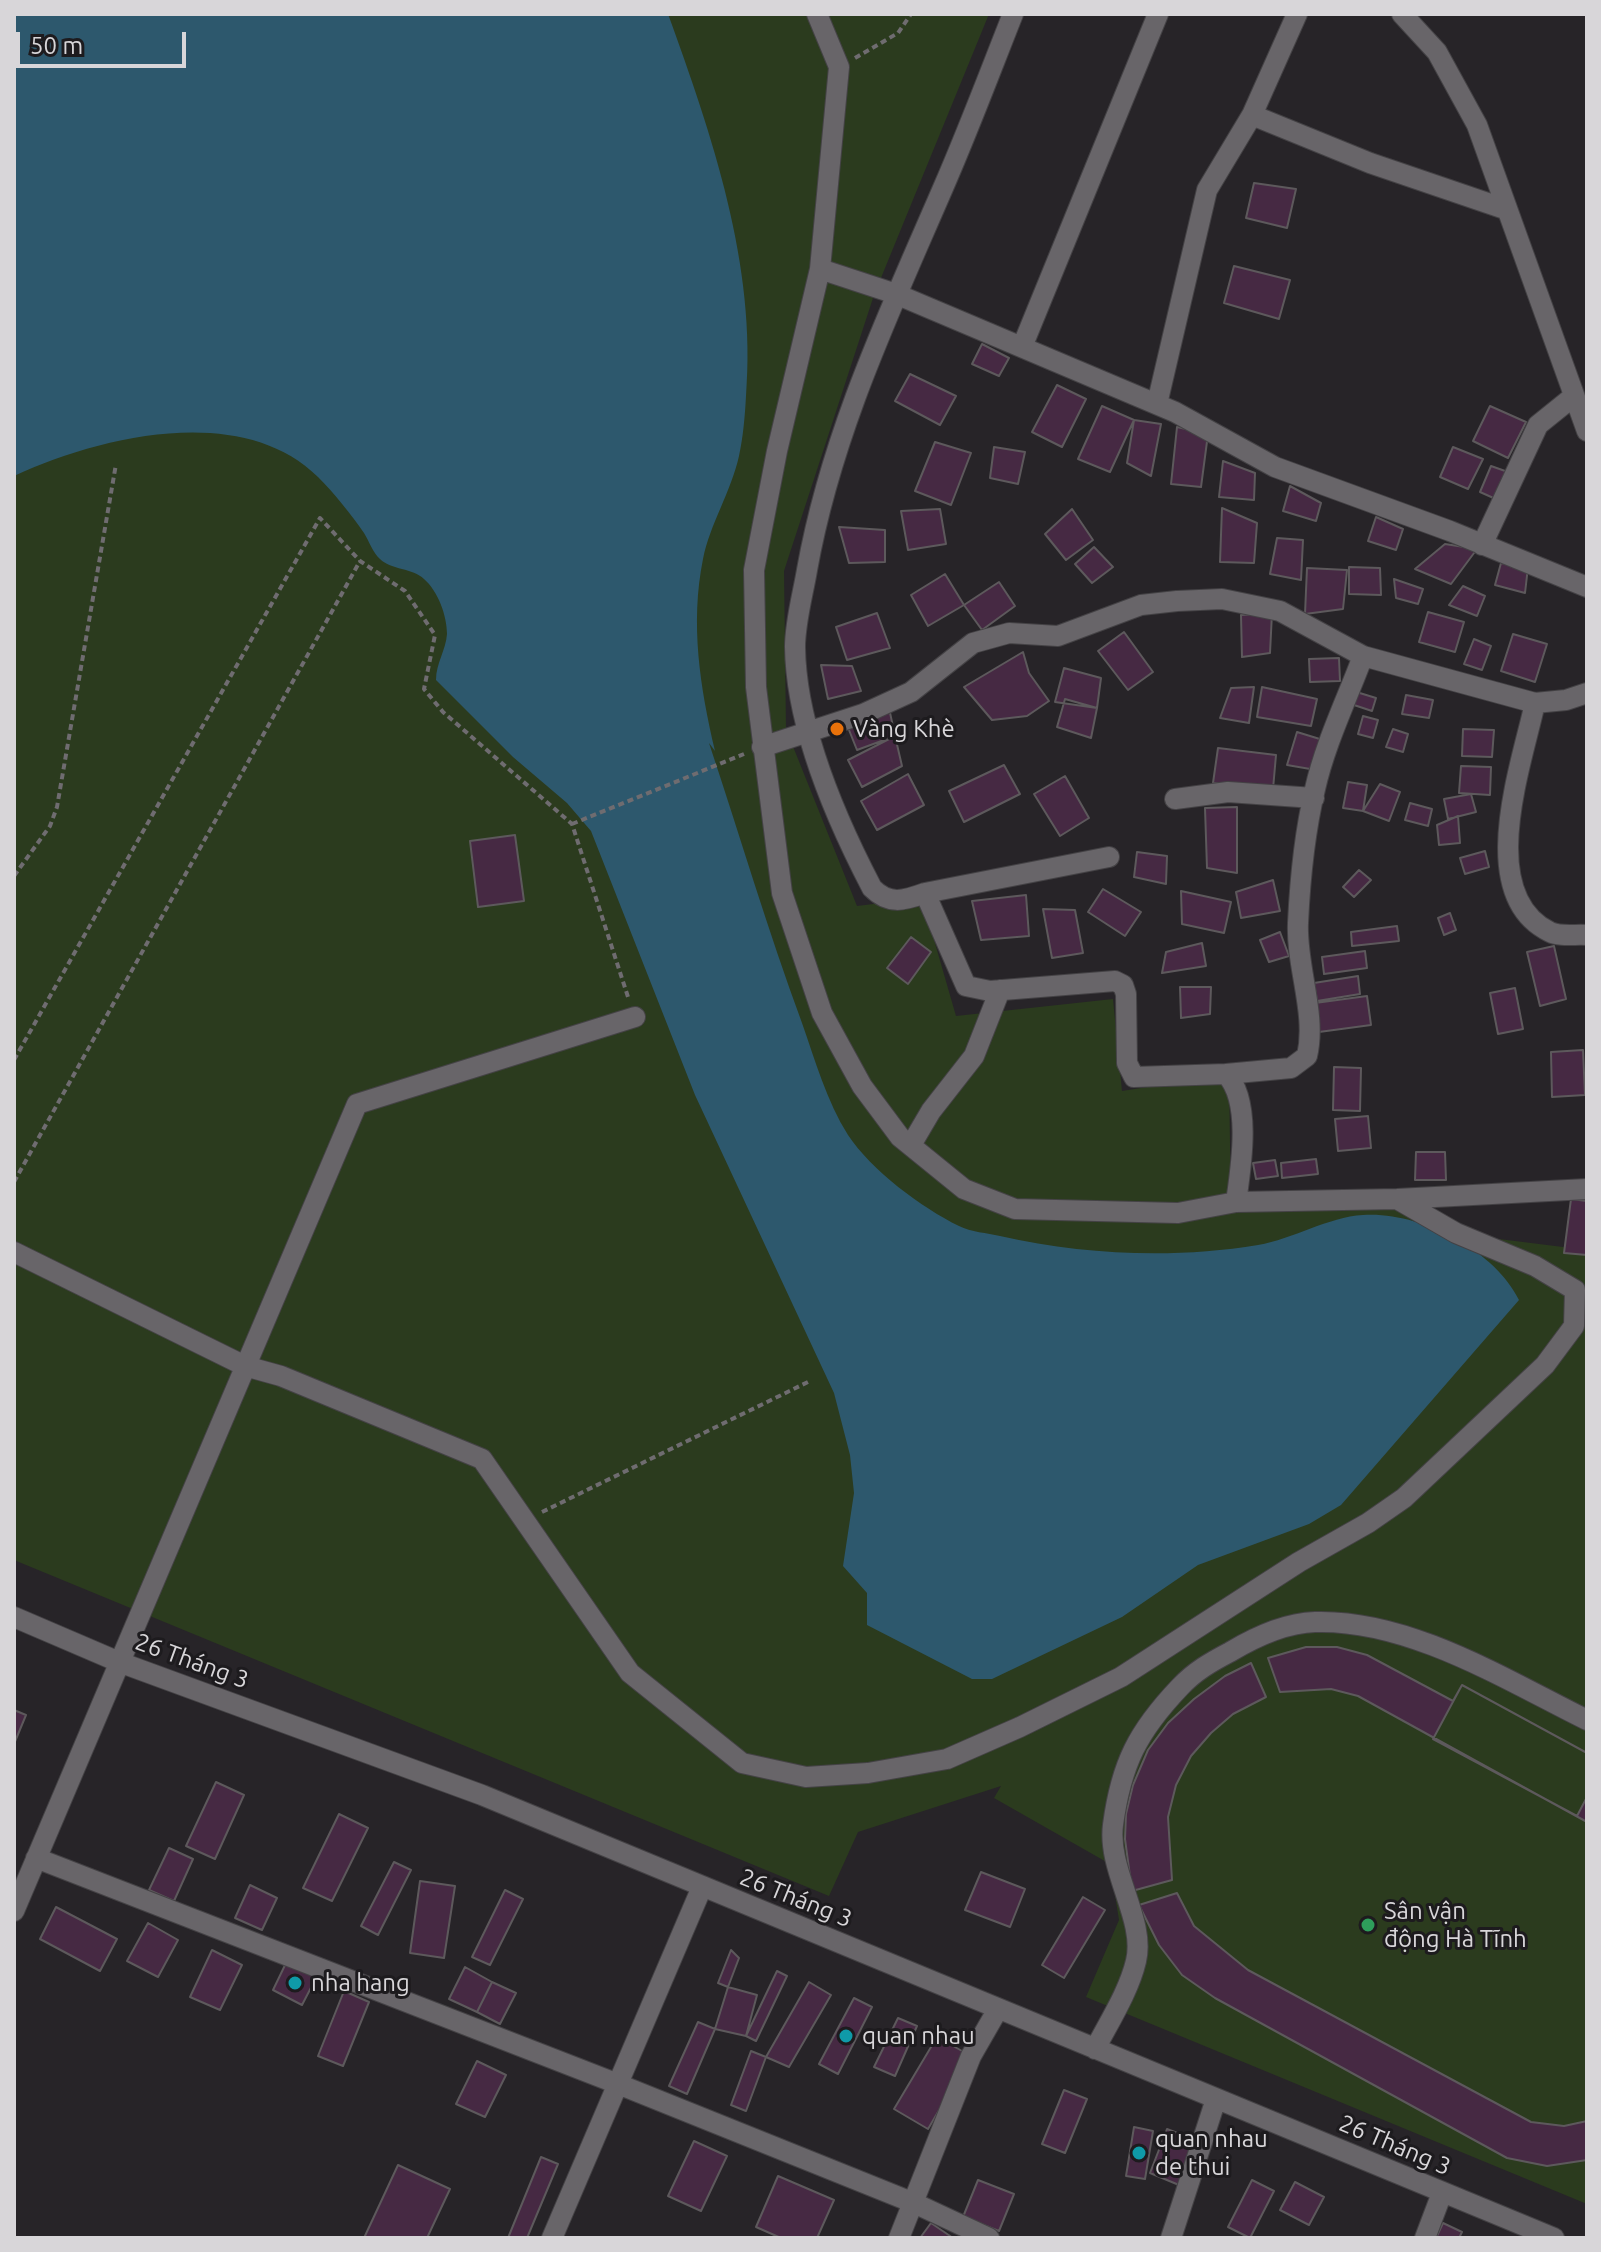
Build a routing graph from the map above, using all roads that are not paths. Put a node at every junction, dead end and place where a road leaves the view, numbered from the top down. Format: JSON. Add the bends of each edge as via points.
{"nodes":[{"id":1,"x":817,"y":14,"type":"edge"},
{"id":2,"x":1013,"y":14,"type":"edge"},
{"id":3,"x":1158,"y":14,"type":"edge"},
{"id":4,"x":1297,"y":14,"type":"edge"},
{"id":5,"x":1402,"y":14,"type":"edge"},
{"id":6,"x":1252,"y":115,"type":"junction"},
{"id":7,"x":1505,"y":209,"type":"junction"},
{"id":8,"x":820,"y":269,"type":"junction"},
{"id":9,"x":896,"y":294,"type":"junction"},
{"id":10,"x":1022,"y":347,"type":"junction"},
{"id":11,"x":1574,"y":396,"type":"junction"},
{"id":12,"x":1157,"y":404,"type":"junction"},
{"id":13,"x":1587,"y":431,"type":"edge"},
{"id":14,"x":1482,"y":545,"type":"junction"},
{"id":15,"x":1587,"y":587,"type":"edge"},
{"id":16,"x":1363,"y":656,"type":"junction"},
{"id":17,"x":1587,"y":693,"type":"edge"},
{"id":18,"x":1535,"y":703,"type":"junction"},
{"id":19,"x":809,"y":733,"type":"junction"},
{"id":20,"x":762,"y":747,"type":"junction"},
{"id":21,"x":1314,"y":798,"type":"junction"},
{"id":22,"x":1175,"y":799,"type":"dead end"},
{"id":23,"x":1109,"y":857,"type":"dead end"},
{"id":24,"x":925,"y":893,"type":"junction"},
{"id":25,"x":1587,"y":935,"type":"edge"},
{"id":26,"x":1000,"y":990,"type":"junction"},
{"id":27,"x":635,"y":1017,"type":"road end"},
{"id":28,"x":1226,"y":1074,"type":"junction"},
{"id":29,"x":911,"y":1145,"type":"junction"},
{"id":30,"x":1587,"y":1189,"type":"edge"},
{"id":31,"x":1397,"y":1199,"type":"junction"},
{"id":32,"x":1236,"y":1202,"type":"junction"},
{"id":33,"x":14,"y":1252,"type":"edge"},
{"id":34,"x":245,"y":1366,"type":"junction"},
{"id":35,"x":14,"y":1617,"type":"edge"},
{"id":36,"x":119,"y":1662,"type":"junction"},
{"id":37,"x":1587,"y":1720,"type":"edge"},
{"id":38,"x":36,"y":1858,"type":"junction"},
{"id":39,"x":702,"y":1887,"type":"junction"},
{"id":40,"x":14,"y":1911,"type":"edge"},
{"id":41,"x":998,"y":2009,"type":"junction"},
{"id":42,"x":1095,"y":2049,"type":"junction"},
{"id":43,"x":618,"y":2084,"type":"junction"},
{"id":44,"x":1216,"y":2099,"type":"junction"},
{"id":45,"x":1442,"y":2193,"type":"junction"},
{"id":46,"x":914,"y":2203,"type":"junction"},
{"id":47,"x":552,"y":2238,"type":"edge"},
{"id":48,"x":899,"y":2238,"type":"edge"},
{"id":49,"x":989,"y":2238,"type":"edge"},
{"id":50,"x":1171,"y":2238,"type":"edge"},
{"id":51,"x":1425,"y":2238,"type":"edge"},
{"id":52,"x":1554,"y":2238,"type":"edge"}],
"edges":[{"from":1,"to":8,"type":"street","via":[[839,67]]},
{"from":2,"to":9,"type":"street"},
{"from":3,"to":10,"type":"street"},
{"from":4,"to":6,"type":"street"},
{"from":5,"to":7,"type":"street","via":[[1437,52],[1477,125]]},
{"from":6,"to":7,"type":"street"},
{"from":6,"to":12,"type":"street","via":[[1207,190]]},
{"from":7,"to":11,"type":"street"},
{"from":8,"to":9,"type":"street"},
{"from":8,"to":20,"type":"street","via":[[754,570]]},
{"from":9,"to":10,"type":"street"},
{"from":9,"to":19,"type":"street","via":[[866,363],[814,534],[795,645]]},
{"from":10,"to":12,"type":"street"},
{"from":11,"to":13,"type":"street"},
{"from":11,"to":14,"type":"street","via":[[1538,425]]},
{"from":12,"to":14,"type":"street","via":[[1275,467]]},
{"from":14,"to":15,"type":"street"},
{"from":16,"to":18,"type":"street"},
{"from":16,"to":19,"type":"street","via":[[1280,611],[1222,599],[1141,605],[1058,636],[1009,633],[973,643],[911,692]]},
{"from":16,"to":21,"type":"street"},
{"from":17,"to":18,"type":"street"},
{"from":18,"to":25,"type":"street","via":[[1506,838],[1513,889],[1533,919],[1552,933]]},
{"from":19,"to":20,"type":"street"},
{"from":19,"to":24,"type":"street","via":[[872,888],[883,899],[902,901]]},
{"from":20,"to":29,"type":"street","via":[[782,893],[822,1013],[862,1086]]},
{"from":21,"to":22,"type":"street","via":[[1228,792]]},
{"from":21,"to":28,"type":"street","via":[[1298,925],[1312,1037],[1307,1056],[1291,1068]]},
{"from":23,"to":24,"type":"street"},
{"from":24,"to":26,"type":"street","via":[[966,986]]},
{"from":26,"to":28,"type":"street","via":[[1115,981],[1126,994],[1127,1063],[1134,1077]]},
{"from":26,"to":29,"type":"street","via":[[974,1056]]},
{"from":27,"to":34,"type":"street","via":[[357,1104]]},
{"from":28,"to":32,"type":"street","via":[[1240,1097],[1242,1155]]},
{"from":29,"to":32,"type":"street","via":[[964,1189],[1015,1209],[1178,1213]]},
{"from":30,"to":31,"type":"street"},
{"from":31,"to":32,"type":"street"},
{"from":31,"to":34,"type":"street","via":[[1575,1290],[1574,1326],[1545,1365],[1404,1498],[1121,1677],[947,1759],[868,1773],[806,1777],[742,1763],[630,1673],[482,1459]]},
{"from":33,"to":34,"type":"street"},
{"from":34,"to":36,"type":"street"},
{"from":35,"to":36,"type":"street","name":"26 Tháng 3"},
{"from":36,"to":38,"type":"street"},
{"from":36,"to":39,"type":"street","name":"26 Tháng 3","via":[[482,1795]]},
{"from":37,"to":42,"type":"street","via":[[1460,1657],[1392,1631],[1314,1622],[1260,1635],[1196,1671],[1149,1720],[1124,1765],[1112,1829],[1113,1854],[1136,1933],[1137,1959]]},
{"from":38,"to":40,"type":"street"},
{"from":38,"to":43,"type":"street"},
{"from":39,"to":41,"type":"street","name":"26 Tháng 3"},
{"from":39,"to":43,"type":"street"},
{"from":41,"to":42,"type":"street","name":"26 Tháng 3"},
{"from":41,"to":46,"type":"street","via":[[971,2056]]},
{"from":42,"to":44,"type":"street","name":"26 Tháng 3"},
{"from":43,"to":46,"type":"street"},
{"from":43,"to":47,"type":"street"},
{"from":44,"to":45,"type":"street","name":"26 Tháng 3"},
{"from":44,"to":50,"type":"street"},
{"from":45,"to":51,"type":"street"},
{"from":45,"to":52,"type":"street","name":"26 Tháng 3"},
{"from":46,"to":48,"type":"street"},
{"from":46,"to":49,"type":"street"}]}
